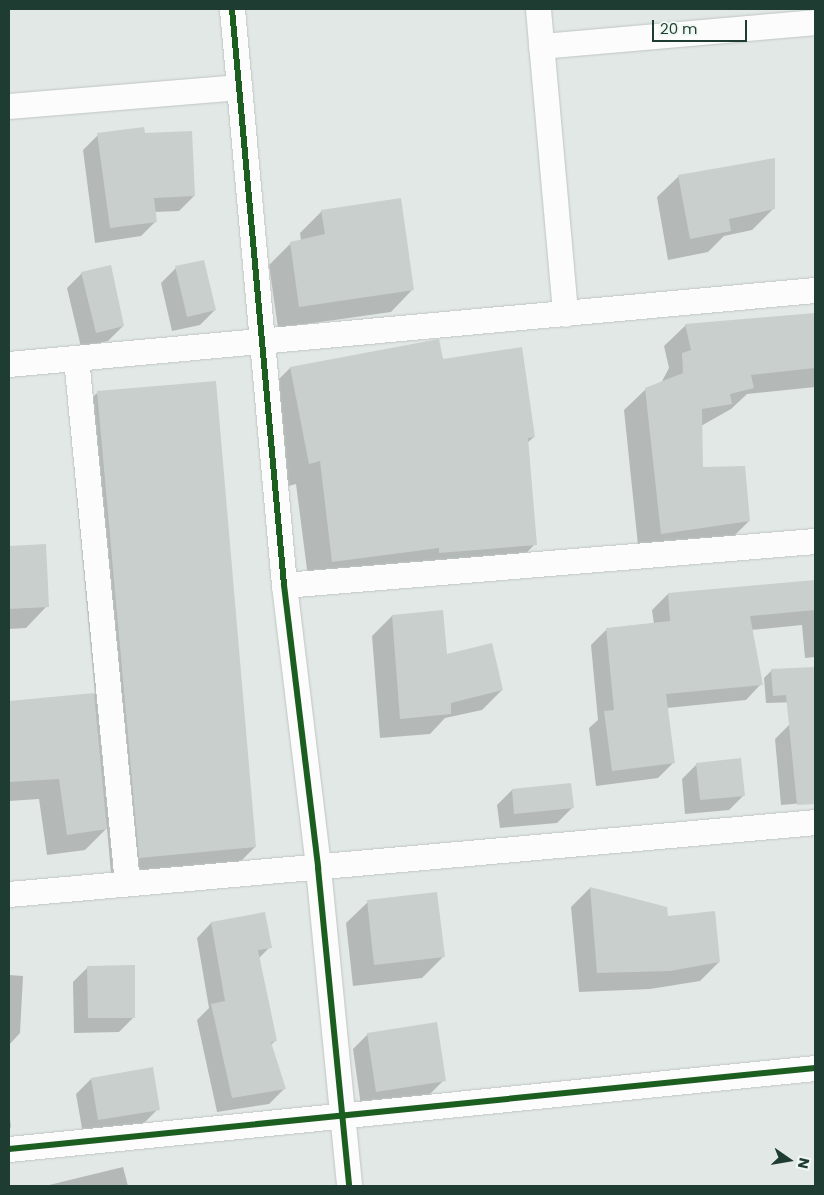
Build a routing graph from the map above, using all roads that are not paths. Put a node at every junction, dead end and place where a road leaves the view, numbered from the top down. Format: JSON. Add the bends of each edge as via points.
{"nodes":[{"id":1,"x":232,"y":9,"type":"edge"},
{"id":2,"x":538,"y":9,"type":"edge"},
{"id":3,"x":815,"y":22,"type":"edge"},
{"id":4,"x":540,"y":46,"type":"junction"},
{"id":5,"x":238,"y":88,"type":"junction"},
{"id":6,"x":9,"y":106,"type":"edge"},
{"id":7,"x":815,"y":290,"type":"edge"},
{"id":8,"x":565,"y":314,"type":"junction"},
{"id":9,"x":260,"y":338,"type":"junction"},
{"id":10,"x":76,"y":358,"type":"junction"},
{"id":11,"x":9,"y":364,"type":"edge"},
{"id":12,"x":815,"y":541,"type":"edge"},
{"id":13,"x":284,"y":585,"type":"junction"},
{"id":14,"x":815,"y":822,"type":"edge"},
{"id":15,"x":318,"y":868,"type":"junction"},
{"id":16,"x":127,"y":883,"type":"junction"},
{"id":17,"x":9,"y":894,"type":"edge"},
{"id":18,"x":815,"y":1068,"type":"edge"},
{"id":19,"x":342,"y":1114,"type":"junction"},
{"id":20,"x":9,"y":1149,"type":"edge"},
{"id":21,"x":349,"y":1186,"type":"edge"}],
"edges":[{"from":1,"to":5,"type":"street"},
{"from":2,"to":4,"type":"street"},
{"from":3,"to":4,"type":"street"},
{"from":4,"to":8,"type":"street"},
{"from":5,"to":6,"type":"street"},
{"from":5,"to":9,"type":"street"},
{"from":7,"to":8,"type":"street"},
{"from":8,"to":9,"type":"street"},
{"from":9,"to":10,"type":"street"},
{"from":9,"to":13,"type":"street"},
{"from":10,"to":11,"type":"street"},
{"from":10,"to":16,"type":"street"},
{"from":12,"to":13,"type":"street"},
{"from":13,"to":15,"type":"street"},
{"from":14,"to":15,"type":"street"},
{"from":15,"to":16,"type":"street"},
{"from":15,"to":19,"type":"street"},
{"from":16,"to":17,"type":"street"},
{"from":18,"to":19,"type":"street"},
{"from":19,"to":20,"type":"street"},
{"from":19,"to":21,"type":"street"}]}
